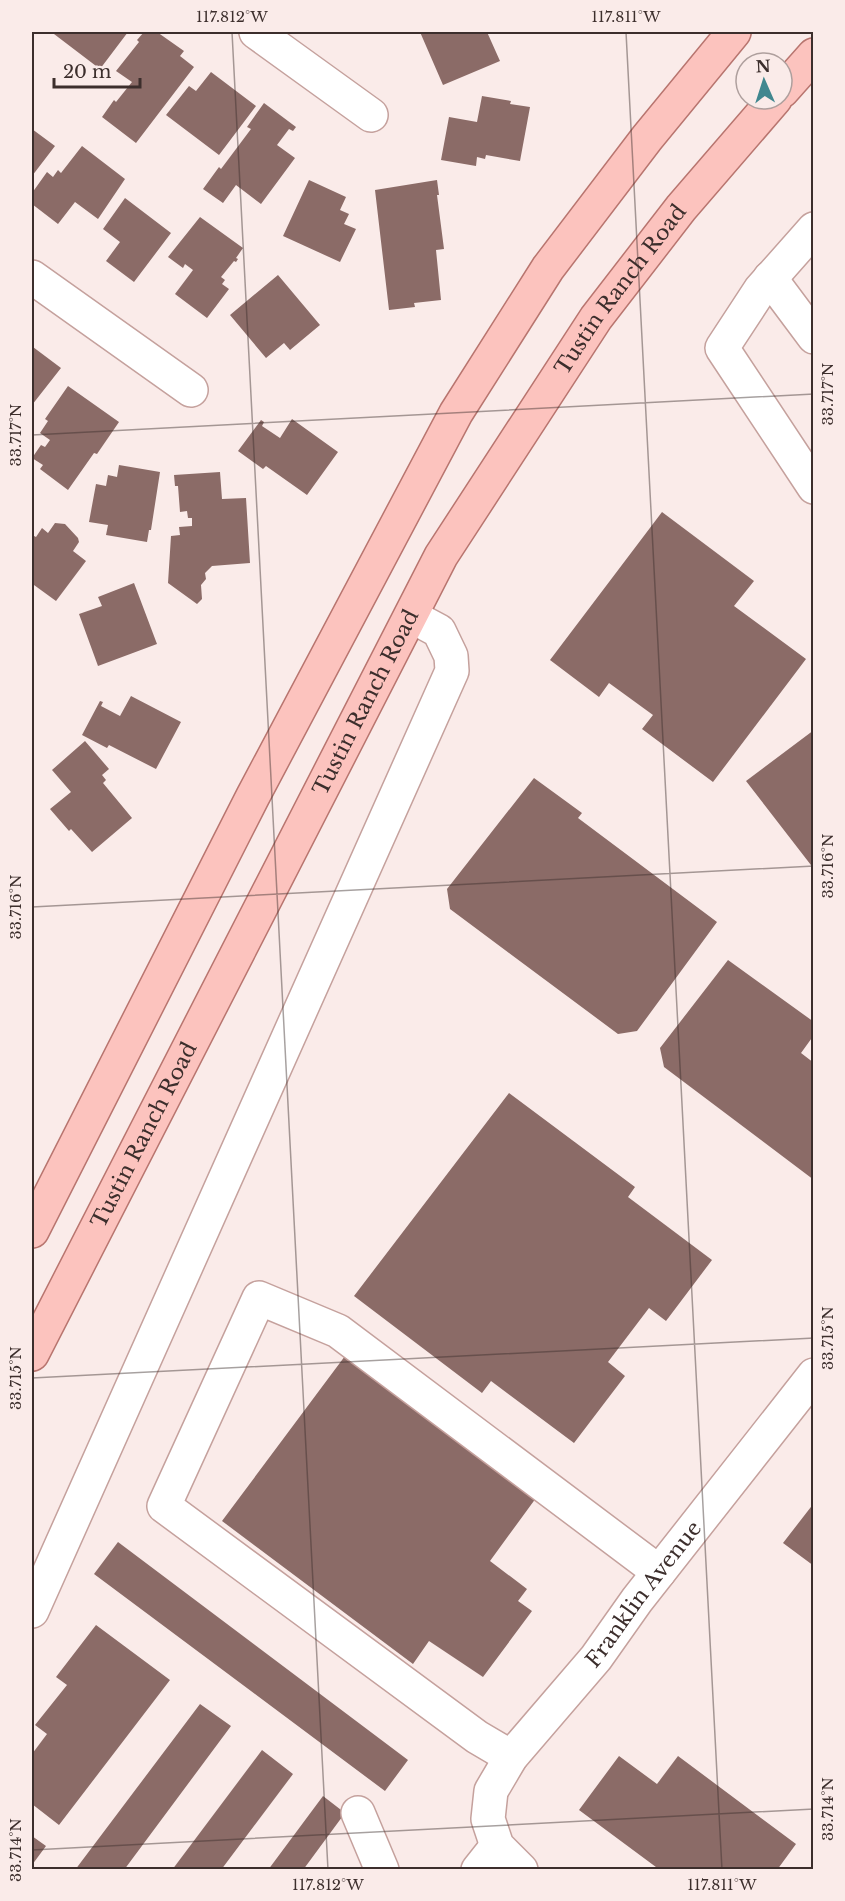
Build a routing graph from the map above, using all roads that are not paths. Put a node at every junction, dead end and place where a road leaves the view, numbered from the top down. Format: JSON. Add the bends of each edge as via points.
{"nodes":[{"id":1,"x":256,"y":32,"type":"edge"},
{"id":2,"x":734,"y":32,"type":"edge"},
{"id":3,"x":813,"y":55,"type":"edge"},
{"id":4,"x":794,"y":77,"type":"edge"},
{"id":5,"x":765,"y":111,"type":"edge"},
{"id":6,"x":371,"y":115,"type":"dead end"},
{"id":7,"x":813,"y":229,"type":"edge"},
{"id":8,"x":32,"y":277,"type":"edge"},
{"id":9,"x":770,"y":278,"type":"junction"},
{"id":10,"x":813,"y":337,"type":"edge"},
{"id":11,"x":191,"y":390,"type":"dead end"},
{"id":12,"x":813,"y":487,"type":"edge"},
{"id":13,"x":411,"y":616,"type":"junction"},
{"id":14,"x":32,"y":1231,"type":"edge"},
{"id":15,"x":32,"y":1354,"type":"edge"},
{"id":16,"x":813,"y":1375,"type":"edge"},
{"id":17,"x":658,"y":1572,"type":"junction"},
{"id":18,"x":32,"y":1611,"type":"edge"},
{"id":19,"x":511,"y":1757,"type":"junction"},
{"id":20,"x":358,"y":1813,"type":"dead end"},
{"id":21,"x":488,"y":1845,"type":"edge"},
{"id":22,"x":382,"y":1869,"type":"edge"},
{"id":23,"x":520,"y":1869,"type":"edge"}],
"edges":[{"from":1,"to":6,"type":"street"},
{"from":2,"to":14,"type":"main road","via":[[548,268],[456,413],[253,796]]},
{"from":3,"to":4,"type":"main road"},
{"from":5,"to":13,"type":"main road","name":"Tustin Ranch Road","via":[[681,208],[596,318],[441,556]]},
{"from":7,"to":9,"type":"street"},
{"from":8,"to":11,"type":"street"},
{"from":9,"to":10,"type":"street"},
{"from":9,"to":12,"type":"street","via":[[722,348]]},
{"from":13,"to":15,"type":"main road","name":"Tustin Ranch Road"},
{"from":13,"to":18,"type":"street","via":[[439,631],[451,656],[452,671]]},
{"from":16,"to":17,"type":"street","name":"Franklin Avenue"},
{"from":17,"to":19,"type":"street","name":"Franklin Avenue","via":[[596,1658]]},
{"from":17,"to":19,"type":"street","via":[[338,1331],[259,1298],[164,1506],[477,1737]]},
{"from":19,"to":21,"type":"street","name":"Franklin Avenue","via":[[491,1791]]},
{"from":20,"to":22,"type":"street"},
{"from":21,"to":23,"type":"street"}]}
